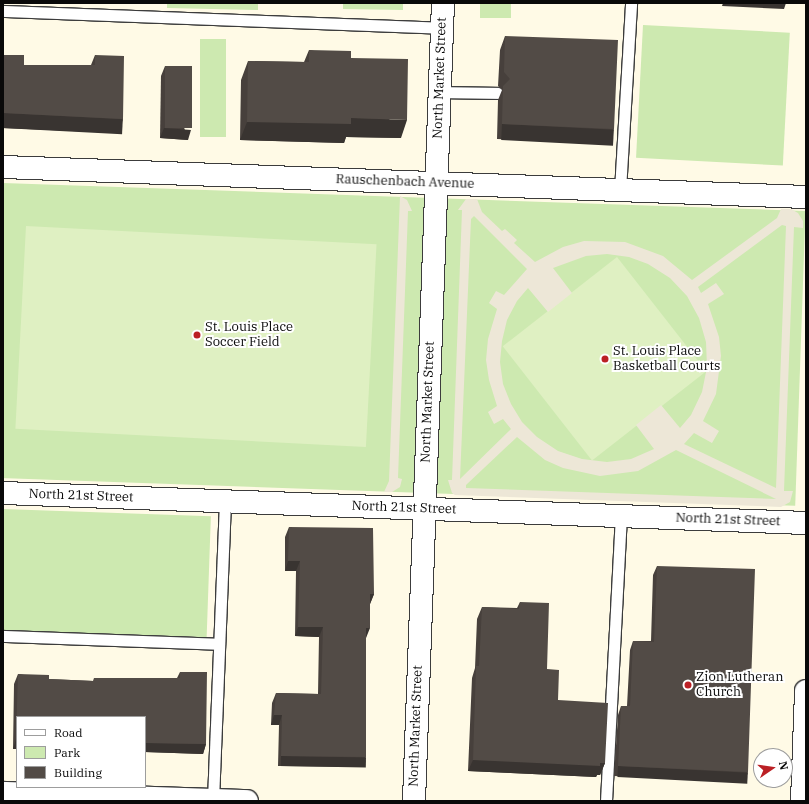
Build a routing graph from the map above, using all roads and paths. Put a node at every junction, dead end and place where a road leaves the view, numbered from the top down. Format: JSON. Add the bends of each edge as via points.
{"nodes":[{"id":1,"x":443,"y":3,"type":"edge"},
{"id":2,"x":631,"y":3,"type":"edge"},
{"id":3,"x":3,"y":11,"type":"edge"},
{"id":4,"x":442,"y":28,"type":"junction"},
{"id":5,"x":440,"y":92,"type":"junction"},
{"id":6,"x":498,"y":93,"type":"dead end"},
{"id":7,"x":3,"y":167,"type":"edge"},
{"id":8,"x":436,"y":183,"type":"junction"},
{"id":9,"x":620,"y":190,"type":"junction"},
{"id":10,"x":806,"y":197,"type":"edge"},
{"id":11,"x":3,"y":493,"type":"edge"},
{"id":12,"x":225,"y":502,"type":"junction"},
{"id":13,"x":425,"y":509,"type":"junction"},
{"id":14,"x":621,"y":516,"type":"junction"},
{"id":15,"x":806,"y":523,"type":"edge"},
{"id":16,"x":3,"y":636,"type":"edge"},
{"id":17,"x":219,"y":644,"type":"junction"},
{"id":18,"x":806,"y":691,"type":"edge"},
{"id":19,"x":3,"y":793,"type":"edge"},
{"id":20,"x":213,"y":800,"type":"junction"},
{"id":21,"x":247,"y":801,"type":"edge"},
{"id":22,"x":414,"y":801,"type":"edge"},
{"id":23,"x":606,"y":801,"type":"edge"},
{"id":24,"x":802,"y":801,"type":"edge"}],
"edges":[{"from":1,"to":4,"type":"street","name":"North Market Street"},
{"from":2,"to":9,"type":"lane"},
{"from":3,"to":4,"type":"lane"},
{"from":4,"to":5,"type":"street","name":"North Market Street"},
{"from":5,"to":6,"type":"lane"},
{"from":5,"to":8,"type":"street","name":"North Market Street"},
{"from":7,"to":8,"type":"street","name":"Rauschenbach Avenue"},
{"from":8,"to":9,"type":"street","name":"Rauschenbach Avenue"},
{"from":8,"to":13,"type":"street","name":"North Market Street"},
{"from":9,"to":10,"type":"street","name":"Rauschenbach Avenue"},
{"from":11,"to":12,"type":"street","name":"North 21st Street"},
{"from":12,"to":13,"type":"street","name":"North 21st Street"},
{"from":12,"to":17,"type":"lane"},
{"from":13,"to":14,"type":"street","name":"North 21st Street"},
{"from":13,"to":22,"type":"street","name":"North Market Street"},
{"from":14,"to":15,"type":"street","name":"North 21st Street"},
{"from":14,"to":23,"type":"lane"},
{"from":16,"to":17,"type":"lane"},
{"from":17,"to":20,"type":"lane"},
{"from":18,"to":24,"type":"street"},
{"from":19,"to":20,"type":"street"},
{"from":20,"to":21,"type":"street"}]}
